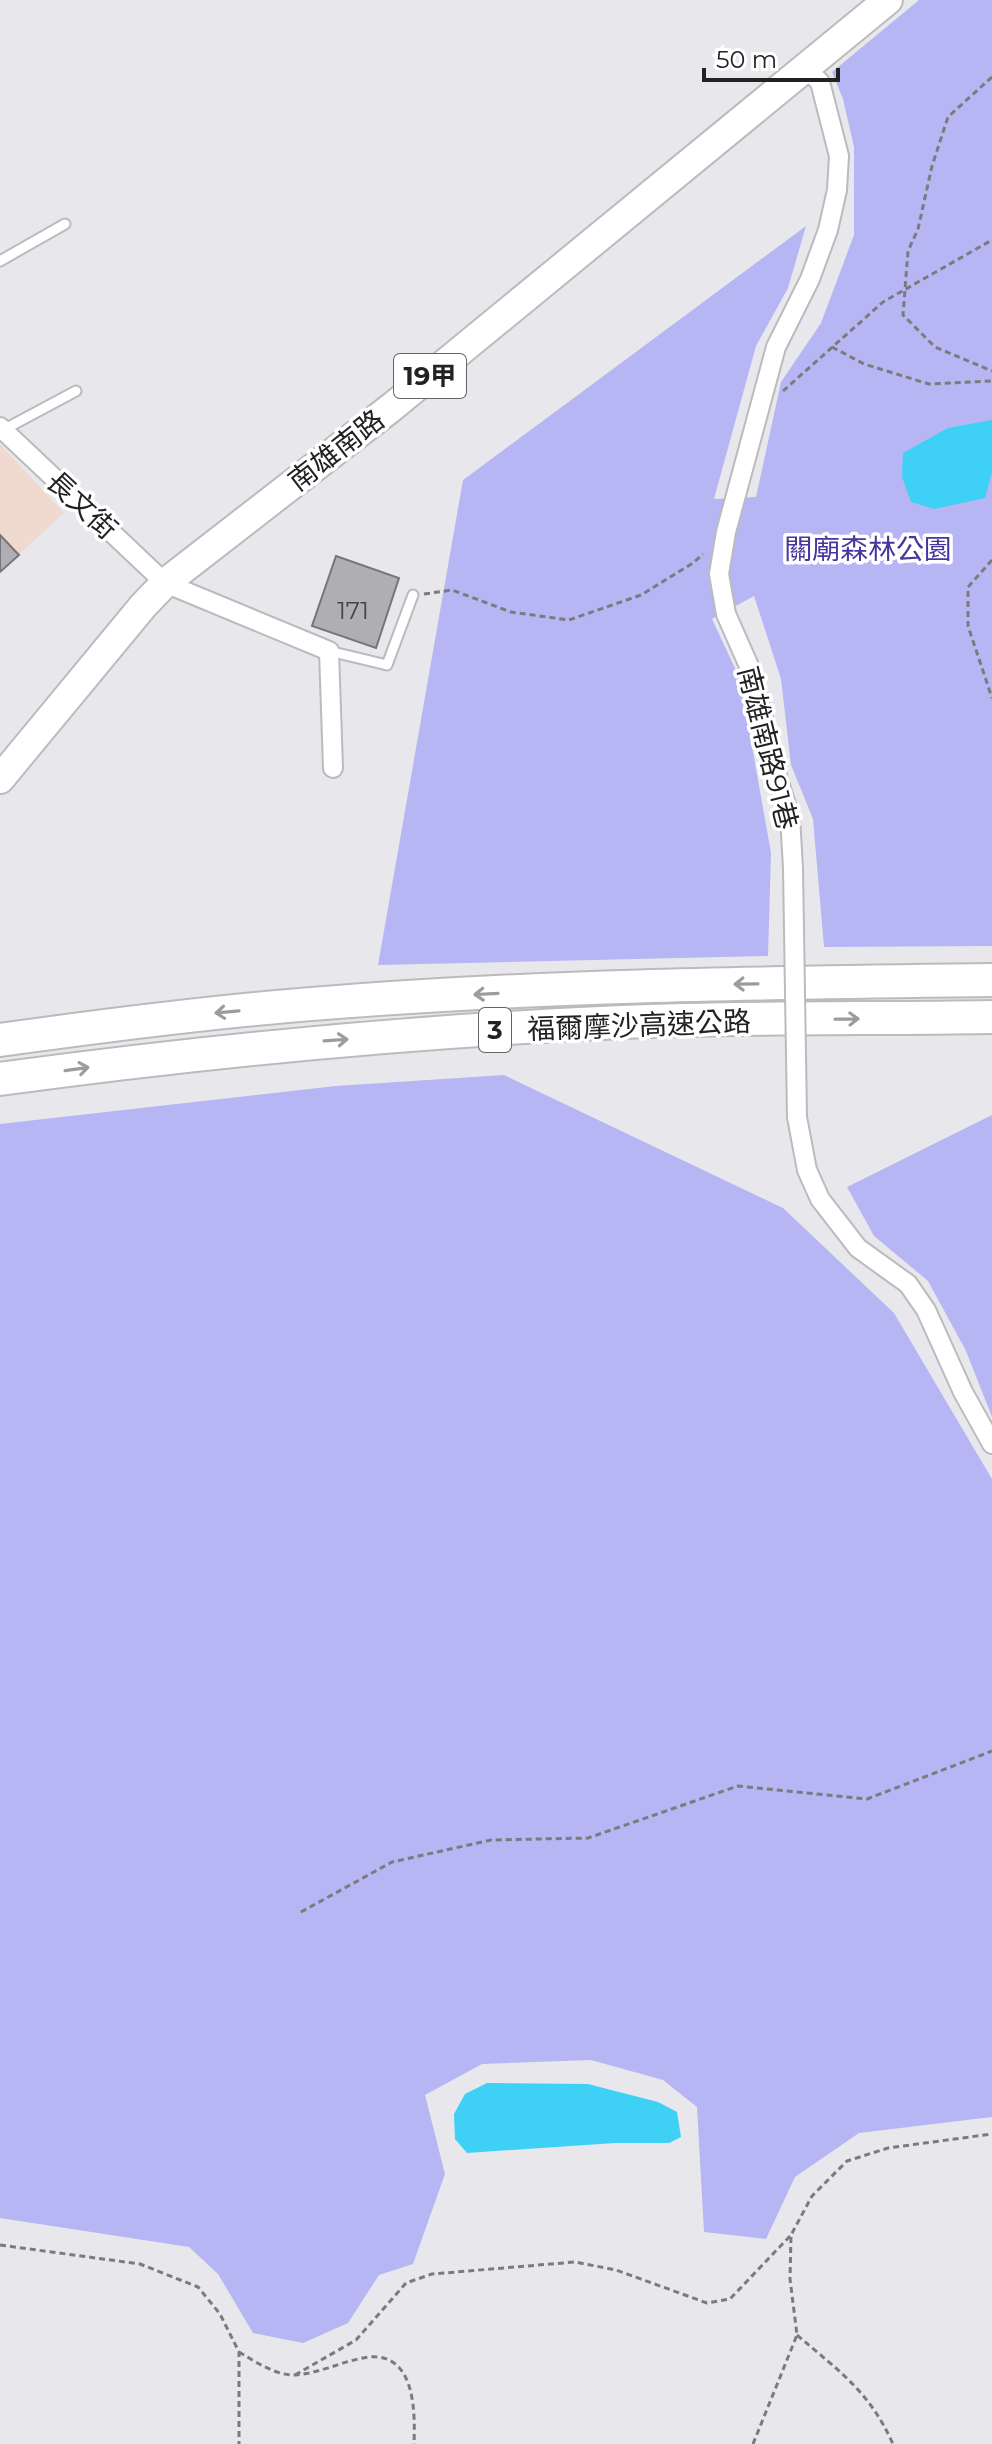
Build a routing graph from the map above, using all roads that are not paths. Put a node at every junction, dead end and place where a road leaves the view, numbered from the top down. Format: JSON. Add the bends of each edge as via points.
{"nodes":[{"id":1,"x":888,"y":0,"type":"edge"},
{"id":2,"x":806,"y":69,"type":"junction"},
{"id":3,"x":65,"y":224,"type":"dead end"},
{"id":4,"x":0,"y":261,"type":"edge"},
{"id":5,"x":76,"y":391,"type":"dead end"},
{"id":6,"x":2,"y":428,"type":"edge"},
{"id":7,"x":165,"y":583,"type":"junction"},
{"id":8,"x":413,"y":595,"type":"road end"},
{"id":9,"x":329,"y":651,"type":"junction"},
{"id":10,"x":333,"y":768,"type":"dead end"},
{"id":11,"x":0,"y":779,"type":"edge"},
{"id":12,"x":992,"y":980,"type":"edge"},
{"id":13,"x":992,"y":1017,"type":"edge"},
{"id":14,"x":0,"y":1040,"type":"edge"},
{"id":15,"x":0,"y":1079,"type":"edge"},
{"id":16,"x":992,"y":1444,"type":"edge"}],
"edges":[{"from":1,"to":2,"type":"main road","name":"南雄南路","number":"19甲"},
{"from":2,"to":7,"type":"main road","name":"南雄南路","number":"19甲","via":[[392,407]]},
{"from":2,"to":16,"type":"street","name":"南雄南路91巷","bridge":true,"via":[[820,82],[839,156],[837,190],[810,279],[776,347],[719,574],[726,614],[752,673],[790,817],[797,1117],[807,1170],[820,1199],[858,1248],[908,1284],[917,1297]]},
{"from":3,"to":4,"type":"lane"},
{"from":5,"to":6,"type":"lane"},
{"from":6,"to":7,"type":"street","name":"長文街"},
{"from":7,"to":9,"type":"street"},
{"from":7,"to":11,"type":"main road","name":"南雄南路","number":"19甲"},
{"from":8,"to":9,"type":"lane","via":[[387,665]]},
{"from":9,"to":10,"type":"street"},
{"from":12,"to":14,"type":"highway","name":"福爾摩沙高速公路","number":"3","one_way":true,"via":[[629,986],[326,1002]]},
{"from":15,"to":13,"type":"highway","name":"福爾摩沙高速公路","number":"3","one_way":true,"via":[[332,1040],[623,1022]]}]}
